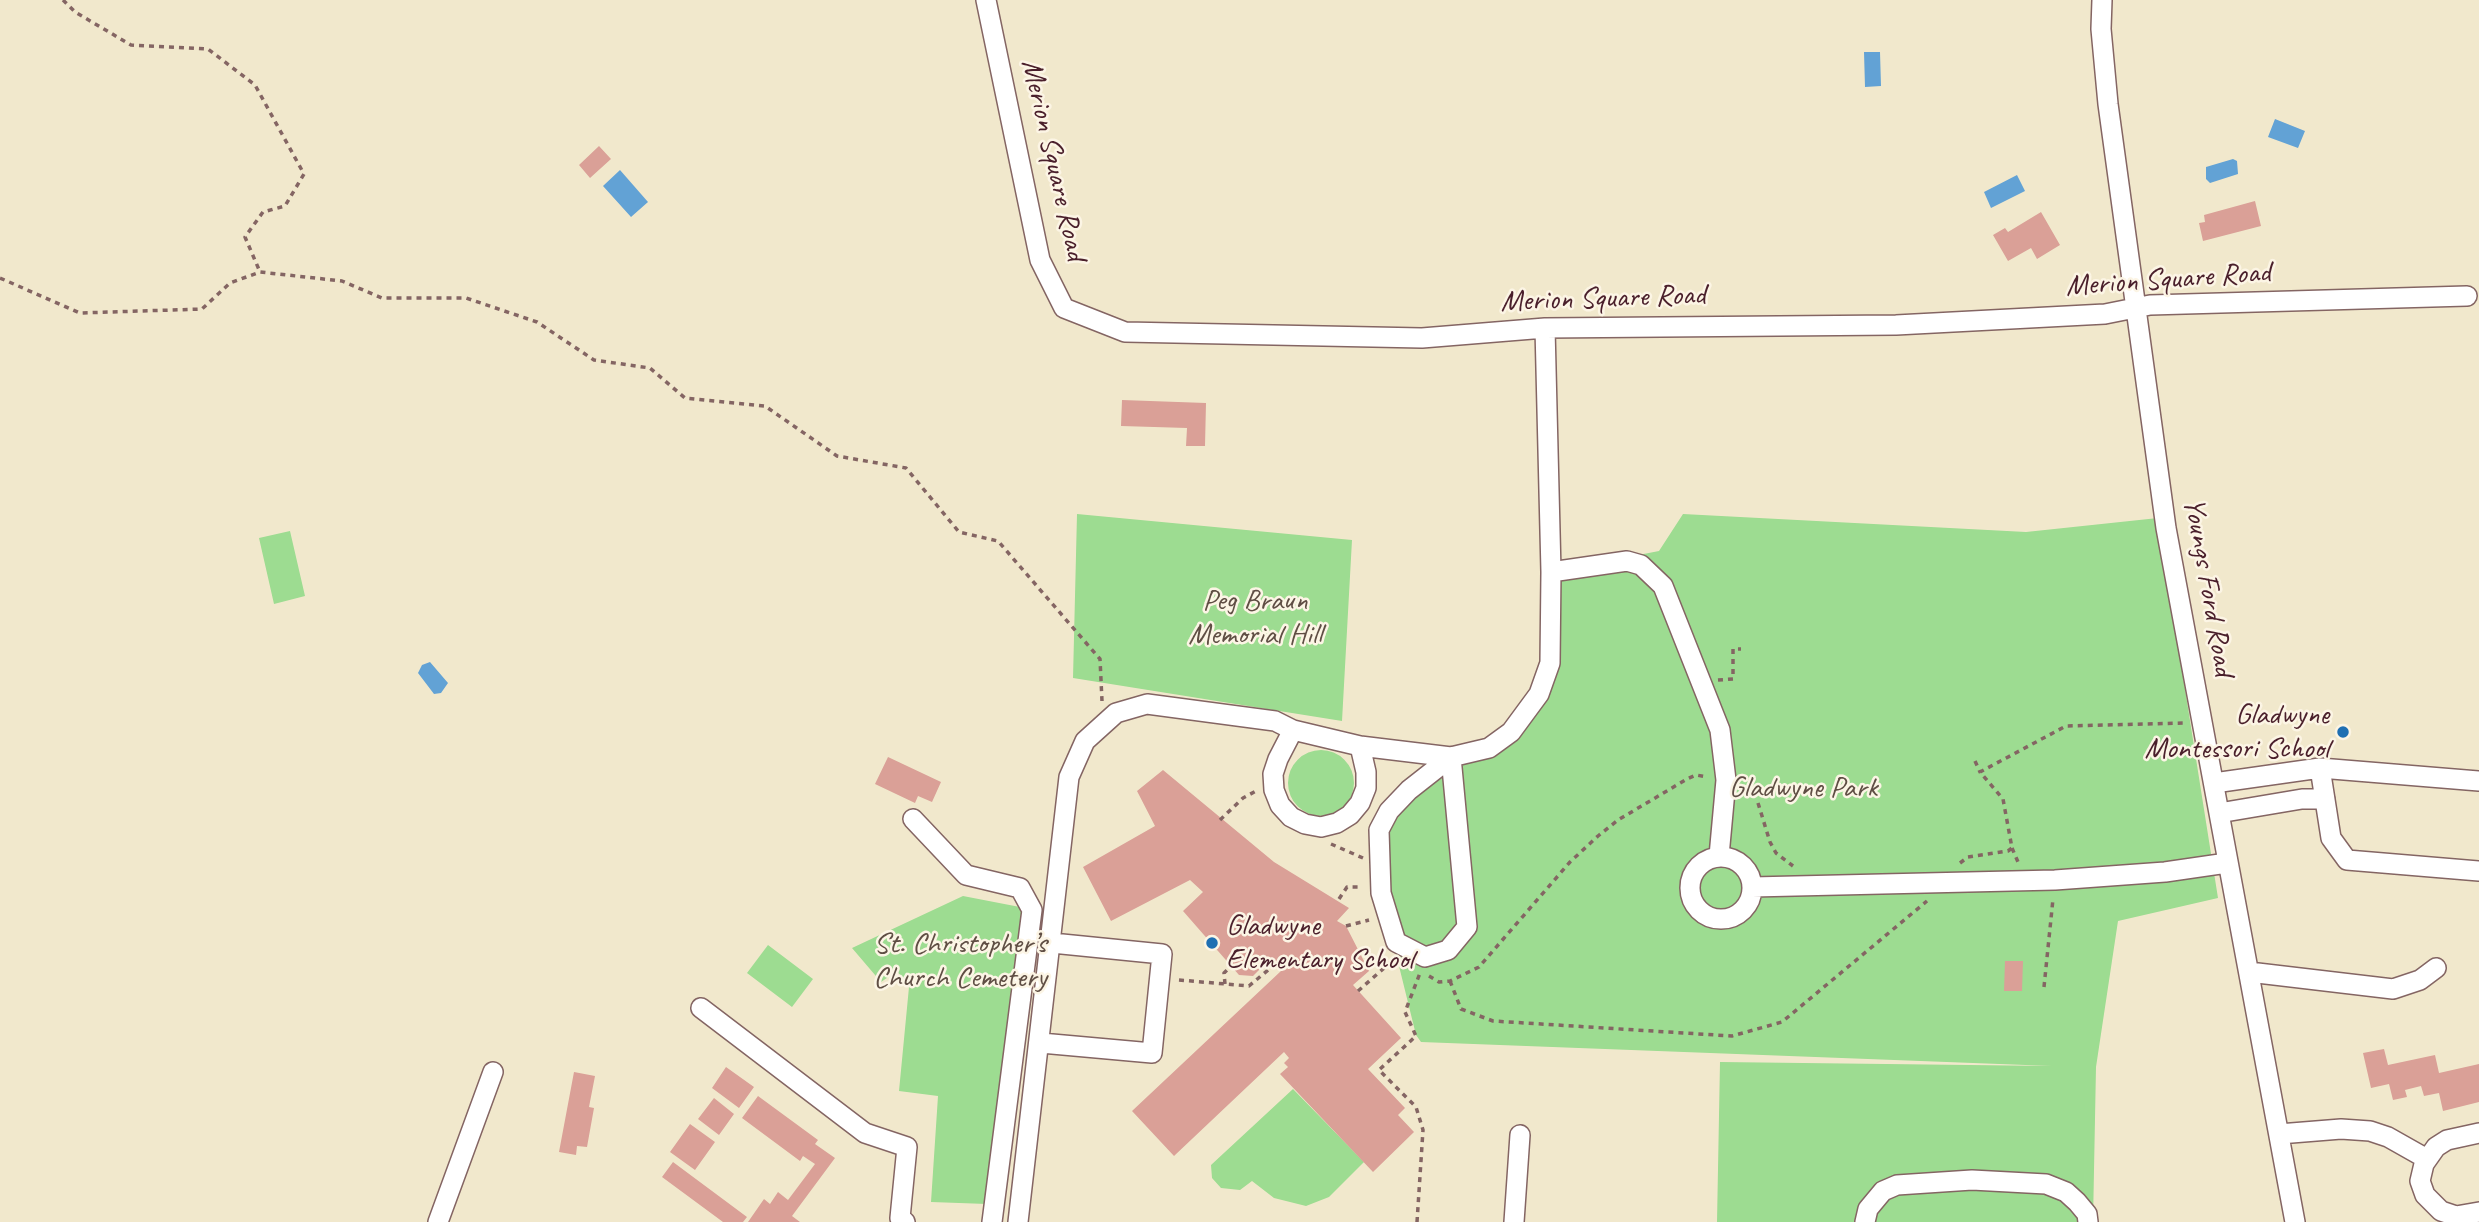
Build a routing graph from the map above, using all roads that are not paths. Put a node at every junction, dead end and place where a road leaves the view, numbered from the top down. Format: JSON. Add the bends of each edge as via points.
{"nodes":[{"id":1,"x":986,"y":0,"type":"edge"},
{"id":2,"x":2102,"y":0,"type":"edge"},
{"id":3,"x":2467,"y":296,"type":"dead end"},
{"id":4,"x":2135,"y":308,"type":"junction"},
{"id":5,"x":1545,"y":328,"type":"junction"},
{"id":6,"x":1551,"y":572,"type":"junction"},
{"id":7,"x":1293,"y":730,"type":"junction"},
{"id":8,"x":1360,"y":746,"type":"junction"},
{"id":9,"x":1451,"y":757,"type":"junction"},
{"id":10,"x":2320,"y":768,"type":"junction"},
{"id":11,"x":2479,"y":781,"type":"edge"},
{"id":12,"x":2214,"y":783,"type":"junction"},
{"id":13,"x":2325,"y":799,"type":"junction"},
{"id":14,"x":2219,"y":813,"type":"junction"},
{"id":15,"x":913,"y":818,"type":"dead end"},
{"id":16,"x":1719,"y":856,"type":"junction"},
{"id":17,"x":2227,"y":863,"type":"junction"},
{"id":18,"x":2479,"y":871,"type":"edge"},
{"id":19,"x":1752,"y":887,"type":"junction"},
{"id":20,"x":1052,"y":943,"type":"junction"},
{"id":21,"x":2436,"y":968,"type":"dead end"},
{"id":22,"x":2249,"y":972,"type":"junction"},
{"id":23,"x":701,"y":1008,"type":"dead end"},
{"id":24,"x":1041,"y":1043,"type":"junction"},
{"id":25,"x":493,"y":1072,"type":"dead end"},
{"id":26,"x":2479,"y":1133,"type":"edge"},
{"id":27,"x":2280,"y":1134,"type":"junction"},
{"id":28,"x":1520,"y":1135,"type":"dead end"},
{"id":29,"x":2427,"y":1159,"type":"junction"},
{"id":30,"x":2479,"y":1212,"type":"edge"},
{"id":31,"x":900,"y":1221,"type":"edge"},
{"id":32,"x":438,"y":1222,"type":"edge"},
{"id":33,"x":992,"y":1222,"type":"edge"},
{"id":34,"x":1018,"y":1222,"type":"edge"},
{"id":35,"x":1514,"y":1222,"type":"edge"},
{"id":36,"x":1865,"y":1222,"type":"edge"},
{"id":37,"x":2088,"y":1222,"type":"edge"},
{"id":38,"x":2295,"y":1222,"type":"edge"}],
"edges":[{"from":1,"to":5,"type":"street","name":"Merion Square Road","via":[[1040,260],[1064,308],[1125,332],[1422,338]]},
{"from":2,"to":4,"type":"street","name":"Youngs Ford Road","via":[[2108,104]]},
{"from":3,"to":4,"type":"street","name":"Merion Square Road"},
{"from":4,"to":5,"type":"street","name":"Merion Square Road","via":[[2105,314],[1896,326]]},
{"from":4,"to":12,"type":"street","name":"Youngs Ford Road","via":[[2166,528]]},
{"from":5,"to":6,"type":"street"},
{"from":6,"to":9,"type":"street","via":[[1550,663],[1539,694],[1511,732],[1489,748]]},
{"from":6,"to":16,"type":"street","via":[[1627,561],[1641,565],[1663,586],[1720,730],[1726,780]]},
{"from":7,"to":8,"type":"street"},
{"from":7,"to":8,"type":"street","via":[[1273,774],[1274,790],[1280,805],[1305,824],[1337,823],[1360,803],[1366,772]]},
{"from":7,"to":20,"type":"street","via":[[1275,721],[1147,704],[1116,713],[1085,741],[1069,776]]},
{"from":8,"to":9,"type":"street"},
{"from":9,"to":9,"type":"street","via":[[1467,927],[1448,950],[1419,967],[1396,942],[1381,893],[1379,830],[1409,790]]},
{"from":10,"to":11,"type":"street"},
{"from":10,"to":12,"type":"street"},
{"from":10,"to":13,"type":"street"},
{"from":12,"to":14,"type":"street","name":"Youngs Ford Road"},
{"from":13,"to":14,"type":"street"},
{"from":13,"to":18,"type":"street","via":[[2331,838],[2347,860]]},
{"from":14,"to":17,"type":"street","name":"Youngs Ford Road"},
{"from":15,"to":33,"type":"street","via":[[966,875],[1020,888],[1032,910]]},
{"from":16,"to":19,"type":"street","via":[[1745,868]]},
{"from":16,"to":19,"type":"street","via":[[1703,862],[1692,875],[1689,892],[1696,908],[1710,918],[1728,918],[1743,910]]},
{"from":17,"to":19,"type":"street","via":[[2055,880],[1949,874]]},
{"from":17,"to":22,"type":"street","name":"Youngs Ford Road"},
{"from":20,"to":24,"type":"street"},
{"from":20,"to":24,"type":"street","via":[[1162,954],[1152,1054]]},
{"from":21,"to":22,"type":"street","via":[[2420,980],[2393,989]]},
{"from":22,"to":27,"type":"street","name":"Youngs Ford Road"},
{"from":23,"to":31,"type":"street","via":[[865,1133],[907,1147]]},
{"from":24,"to":34,"type":"street"},
{"from":25,"to":32,"type":"street"},
{"from":26,"to":29,"type":"street","via":[[2447,1140]]},
{"from":27,"to":29,"type":"street","via":[[2370,1131]]},
{"from":27,"to":38,"type":"street","name":"Youngs Ford Road"},
{"from":28,"to":35,"type":"street"},
{"from":29,"to":30,"type":"street","via":[[2420,1181],[2432,1203],[2456,1216]]},
{"from":36,"to":37,"type":"street","via":[[1875,1200],[1897,1185],[1972,1180],[2046,1184],[2066,1192],[2087,1214]]}]}
